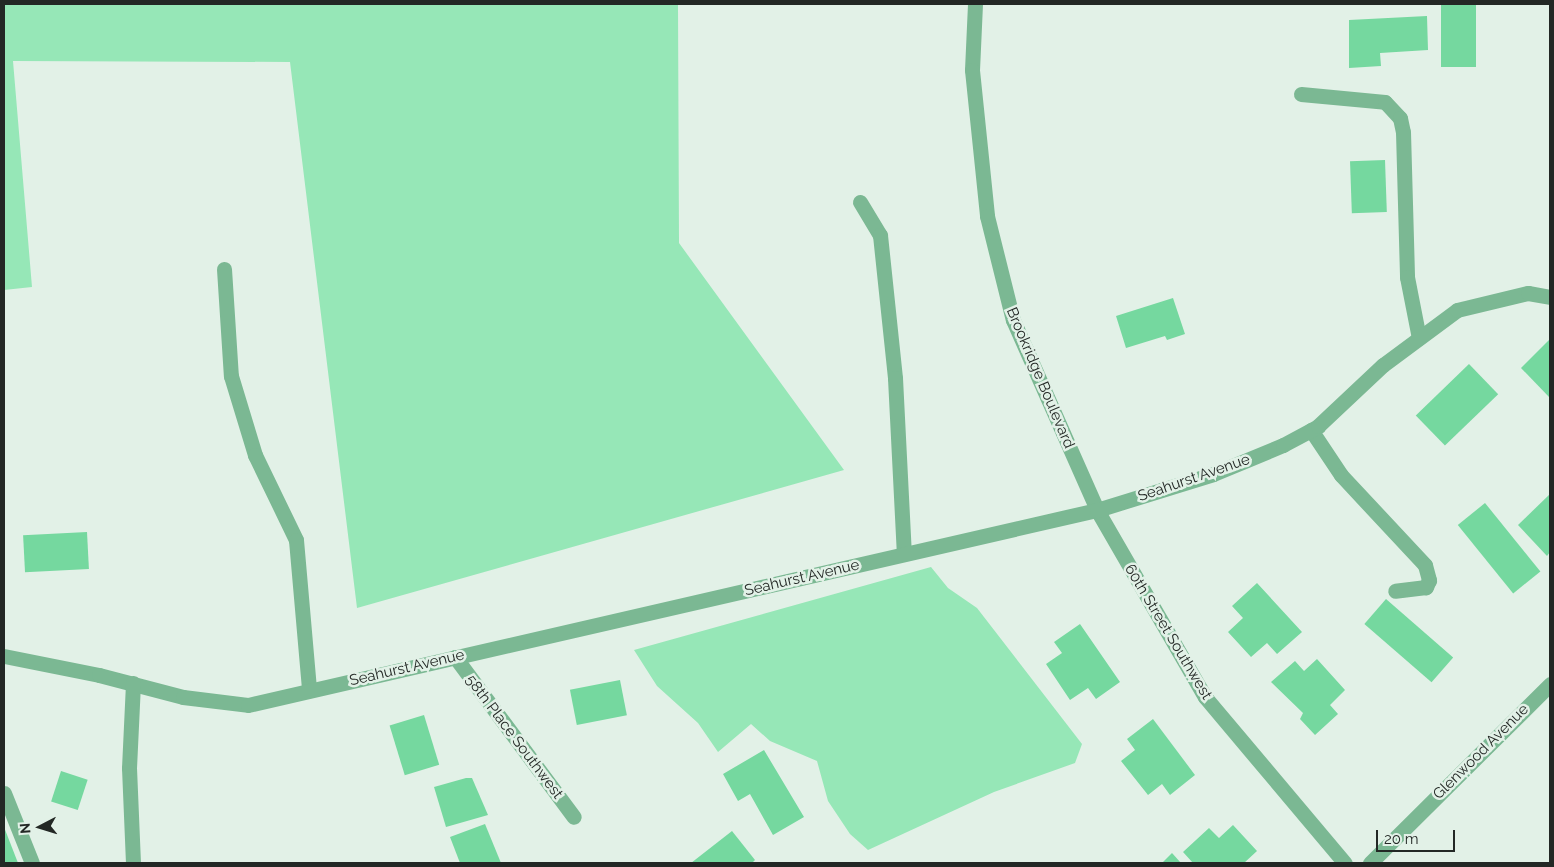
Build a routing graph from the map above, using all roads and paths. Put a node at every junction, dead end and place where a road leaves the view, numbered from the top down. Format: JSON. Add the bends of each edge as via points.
{"nodes":[{"id":1,"x":975,"y":4,"type":"edge"},
{"id":2,"x":1301,"y":94,"type":"dead end"},
{"id":3,"x":860,"y":202,"type":"dead end"},
{"id":4,"x":224,"y":269,"type":"dead end"},
{"id":5,"x":1550,"y":297,"type":"edge"},
{"id":6,"x":1419,"y":338,"type":"junction"},
{"id":7,"x":1311,"y":430,"type":"junction"},
{"id":8,"x":1097,"y":510,"type":"junction"},
{"id":9,"x":904,"y":554,"type":"junction"},
{"id":10,"x":1395,"y":591,"type":"dead end"},
{"id":11,"x":4,"y":656,"type":"edge"},
{"id":12,"x":455,"y":657,"type":"junction"},
{"id":13,"x":133,"y":683,"type":"junction"},
{"id":14,"x":1550,"y":684,"type":"edge"},
{"id":15,"x":309,"y":690,"type":"junction"},
{"id":16,"x":4,"y":793,"type":"edge"},
{"id":17,"x":574,"y":817,"type":"dead end"},
{"id":18,"x":32,"y":863,"type":"edge"},
{"id":19,"x":133,"y":863,"type":"edge"},
{"id":20,"x":1345,"y":863,"type":"edge"},
{"id":21,"x":1370,"y":863,"type":"edge"}],
"edges":[{"from":1,"to":8,"type":"street","name":"Brookridge Boulevard","via":[[972,70],[987,216],[1013,320]]},
{"from":2,"to":6,"type":"street","via":[[1384,102],[1400,118],[1407,277]]},
{"from":3,"to":9,"type":"street","via":[[880,235],[895,378]]},
{"from":4,"to":15,"type":"street","via":[[231,376],[255,455],[296,540]]},
{"from":5,"to":6,"type":"street","name":"Seahurst Avenue","via":[[1528,294],[1457,310]]},
{"from":6,"to":7,"type":"street","name":"Seahurst Avenue","via":[[1383,365]]},
{"from":7,"to":8,"type":"street","name":"Seahurst Avenue","via":[[1213,474]]},
{"from":7,"to":10,"type":"street","via":[[1341,475],[1425,565],[1429,580],[1426,587]]},
{"from":8,"to":9,"type":"street","name":"Seahurst Avenue"},
{"from":8,"to":20,"type":"street","name":"60th Street Southwest","via":[[1204,697]]},
{"from":9,"to":12,"type":"street","name":"Seahurst Avenue"},
{"from":11,"to":13,"type":"street","name":"Seahurst Avenue"},
{"from":12,"to":15,"type":"street","name":"Seahurst Avenue"},
{"from":12,"to":17,"type":"street","name":"58th Place Southwest"},
{"from":13,"to":15,"type":"street","name":"Seahurst Avenue","via":[[183,697],[248,705]]},
{"from":13,"to":19,"type":"street","via":[[129,768]]},
{"from":14,"to":21,"type":"street","name":"Glenwood Avenue"},
{"from":16,"to":18,"type":"street"}]}
